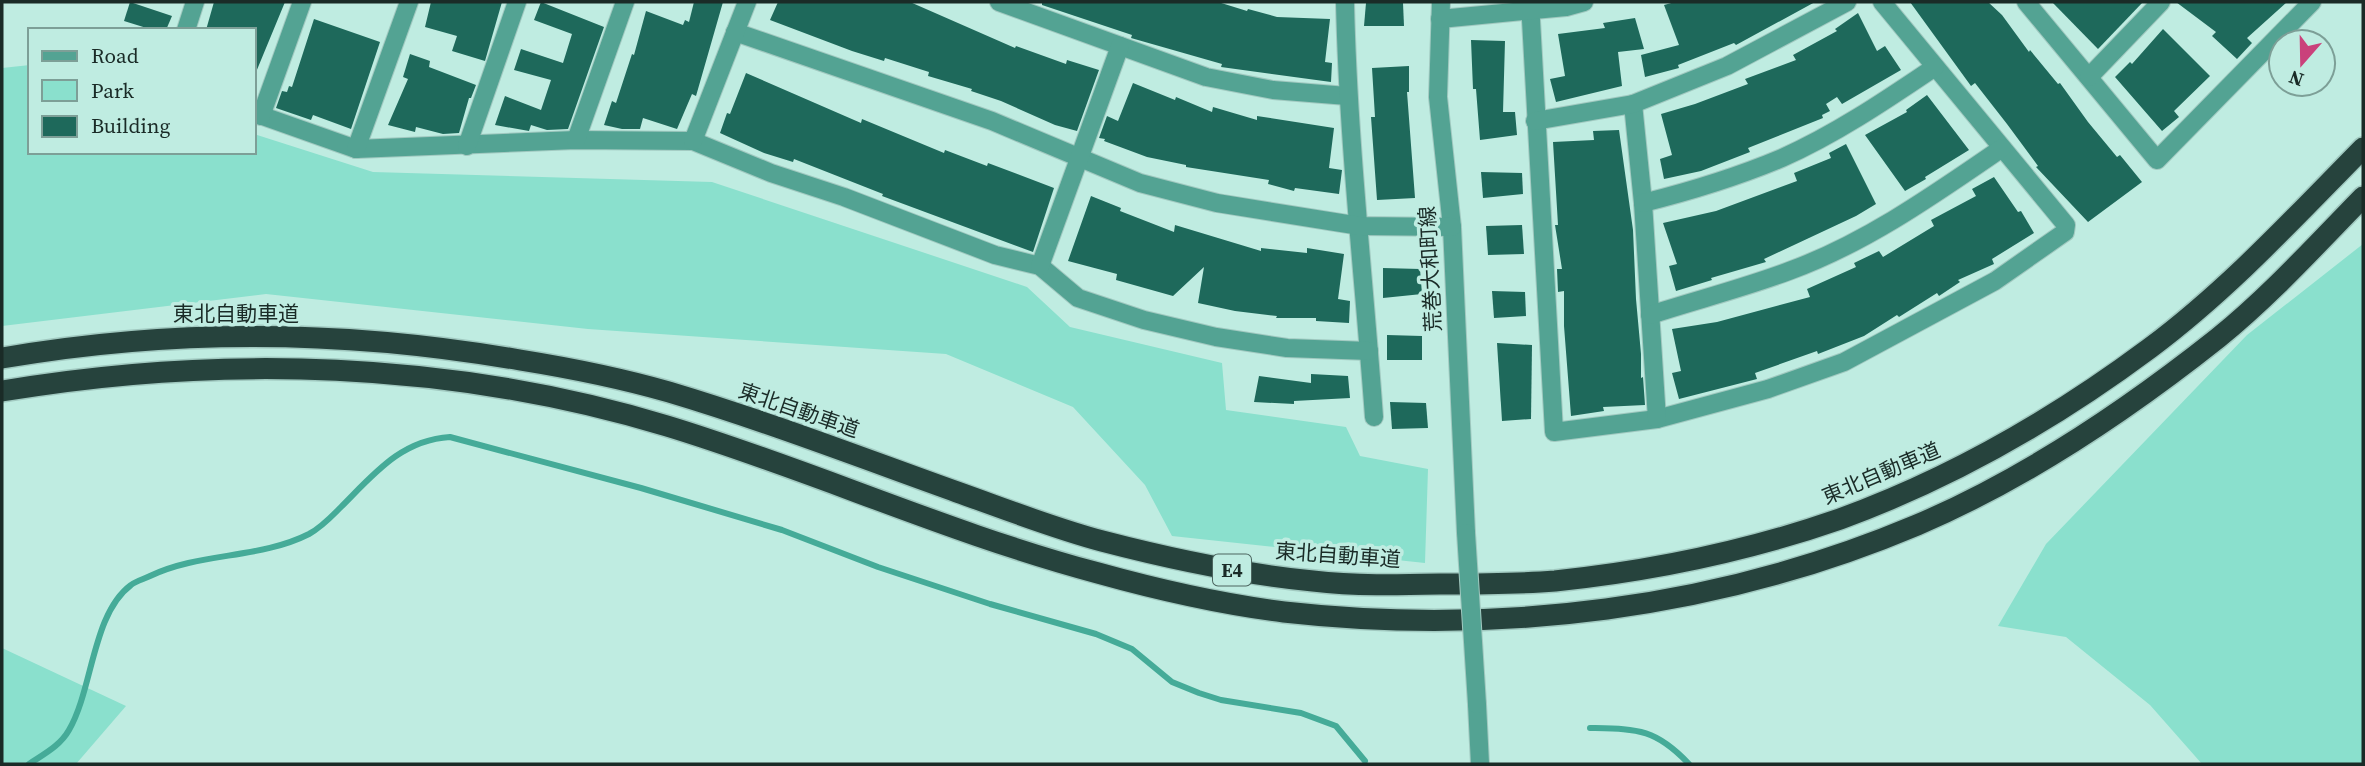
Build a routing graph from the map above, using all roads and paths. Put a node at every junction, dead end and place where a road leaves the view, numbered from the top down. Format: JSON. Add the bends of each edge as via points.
{"nodes":[{"id":1,"x":195,"y":2,"type":"edge"},
{"id":2,"x":302,"y":2,"type":"edge"},
{"id":3,"x":409,"y":2,"type":"edge"},
{"id":4,"x":517,"y":2,"type":"edge"},
{"id":5,"x":625,"y":2,"type":"edge"},
{"id":6,"x":747,"y":2,"type":"edge"},
{"id":7,"x":999,"y":2,"type":"edge"},
{"id":8,"x":1345,"y":2,"type":"edge"},
{"id":9,"x":1584,"y":2,"type":"edge"},
{"id":10,"x":1847,"y":2,"type":"edge"},
{"id":11,"x":1882,"y":2,"type":"edge"},
{"id":12,"x":2026,"y":2,"type":"edge"},
{"id":13,"x":2161,"y":2,"type":"edge"},
{"id":14,"x":2312,"y":2,"type":"edge"},
{"id":15,"x":1530,"y":6,"type":"edge"},
{"id":16,"x":1440,"y":11,"type":"edge"},
{"id":17,"x":187,"y":28,"type":"edge"},
{"id":18,"x":735,"y":32,"type":"junction"},
{"id":19,"x":1120,"y":46,"type":"junction"},
{"id":20,"x":1935,"y":67,"type":"junction"},
{"id":21,"x":2089,"y":77,"type":"junction"},
{"id":22,"x":1347,"y":96,"type":"junction"},
{"id":23,"x":1633,"y":103,"type":"junction"},
{"id":24,"x":258,"y":115,"type":"edge"},
{"id":25,"x":1535,"y":121,"type":"junction"},
{"id":26,"x":576,"y":140,"type":"junction"},
{"id":27,"x":693,"y":141,"type":"junction"},
{"id":28,"x":467,"y":146,"type":"junction"},
{"id":29,"x":2002,"y":148,"type":"junction"},
{"id":30,"x":2363,"y":148,"type":"edge"},
{"id":31,"x":356,"y":149,"type":"junction"},
{"id":32,"x":1080,"y":159,"type":"junction"},
{"id":33,"x":2363,"y":197,"type":"edge"},
{"id":34,"x":1643,"y":203,"type":"junction"},
{"id":35,"x":1360,"y":226,"type":"junction"},
{"id":36,"x":1452,"y":227,"type":"junction"},
{"id":37,"x":1040,"y":267,"type":"junction"},
{"id":38,"x":1650,"y":315,"type":"junction"},
{"id":39,"x":1369,"y":351,"type":"junction"},
{"id":40,"x":2,"y":358,"type":"edge"},
{"id":41,"x":2,"y":391,"type":"edge"},
{"id":42,"x":1374,"y":417,"type":"dead end"},
{"id":43,"x":1657,"y":419,"type":"junction"},
{"id":44,"x":1480,"y":764,"type":"edge"}],
"edges":[{"from":1,"to":17,"type":"street"},
{"from":2,"to":24,"type":"street"},
{"from":3,"to":31,"type":"street"},
{"from":4,"to":28,"type":"street"},
{"from":5,"to":26,"type":"street"},
{"from":6,"to":18,"type":"street"},
{"from":7,"to":19,"type":"street"},
{"from":8,"to":22,"type":"street"},
{"from":9,"to":15,"type":"street","via":[[1566,7]]},
{"from":10,"to":23,"type":"street","via":[[1727,66]]},
{"from":11,"to":20,"type":"street"},
{"from":12,"to":21,"type":"street"},
{"from":13,"to":21,"type":"street"},
{"from":14,"to":21,"type":"street","via":[[2157,160]]},
{"from":15,"to":16,"type":"street"},
{"from":15,"to":25,"type":"street"},
{"from":16,"to":36,"type":"street","name":"荒巻大和町線","via":[[1438,97]]},
{"from":18,"to":27,"type":"street"},
{"from":18,"to":32,"type":"street","via":[[992,121]]},
{"from":19,"to":22,"type":"street","via":[[1206,77],[1273,90]]},
{"from":19,"to":32,"type":"street"},
{"from":20,"to":29,"type":"street"},
{"from":20,"to":34,"type":"street","via":[[1861,116],[1783,157],[1707,187]]},
{"from":22,"to":35,"type":"street"},
{"from":23,"to":25,"type":"street"},
{"from":23,"to":34,"type":"street"},
{"from":24,"to":31,"type":"street"},
{"from":25,"to":43,"type":"street","via":[[1554,432]]},
{"from":26,"to":27,"type":"street"},
{"from":26,"to":28,"type":"street"},
{"from":27,"to":37,"type":"street","via":[[995,255]]},
{"from":28,"to":31,"type":"street"},
{"from":29,"to":38,"type":"street","via":[[1862,237],[1814,260]]},
{"from":29,"to":43,"type":"street","via":[[2066,225],[2065,232],[1995,281],[1844,362],[1768,389]]},
{"from":30,"to":40,"type":"highway","name":"東北自動車道","number":"E4","via":[[2199,310],[2065,406],[1968,461],[1907,491],[1788,536],[1641,570],[1552,581],[1318,582],[1204,566],[1084,535],[666,391],[571,368],[460,349],[351,338],[255,335],[159,338]]},
{"from":32,"to":35,"type":"street","via":[[1140,183],[1217,203]]},
{"from":32,"to":37,"type":"street"},
{"from":33,"to":41,"type":"highway","number":"E4","via":[[2294,268],[2171,374],[2093,428],[1984,493],[1919,524],[1786,573],[1660,602],[1511,618],[1428,622],[1284,612],[1188,596],[993,541],[661,424],[457,381],[255,368],[161,371]]},
{"from":34,"to":38,"type":"street"},
{"from":35,"to":36,"type":"street"},
{"from":35,"to":39,"type":"street"},
{"from":36,"to":44,"type":"street","name":"荒巻大和町線","bridge":true},
{"from":37,"to":39,"type":"street","via":[[1078,298],[1144,320],[1287,348]]},
{"from":38,"to":43,"type":"street"},
{"from":39,"to":42,"type":"street"}]}
